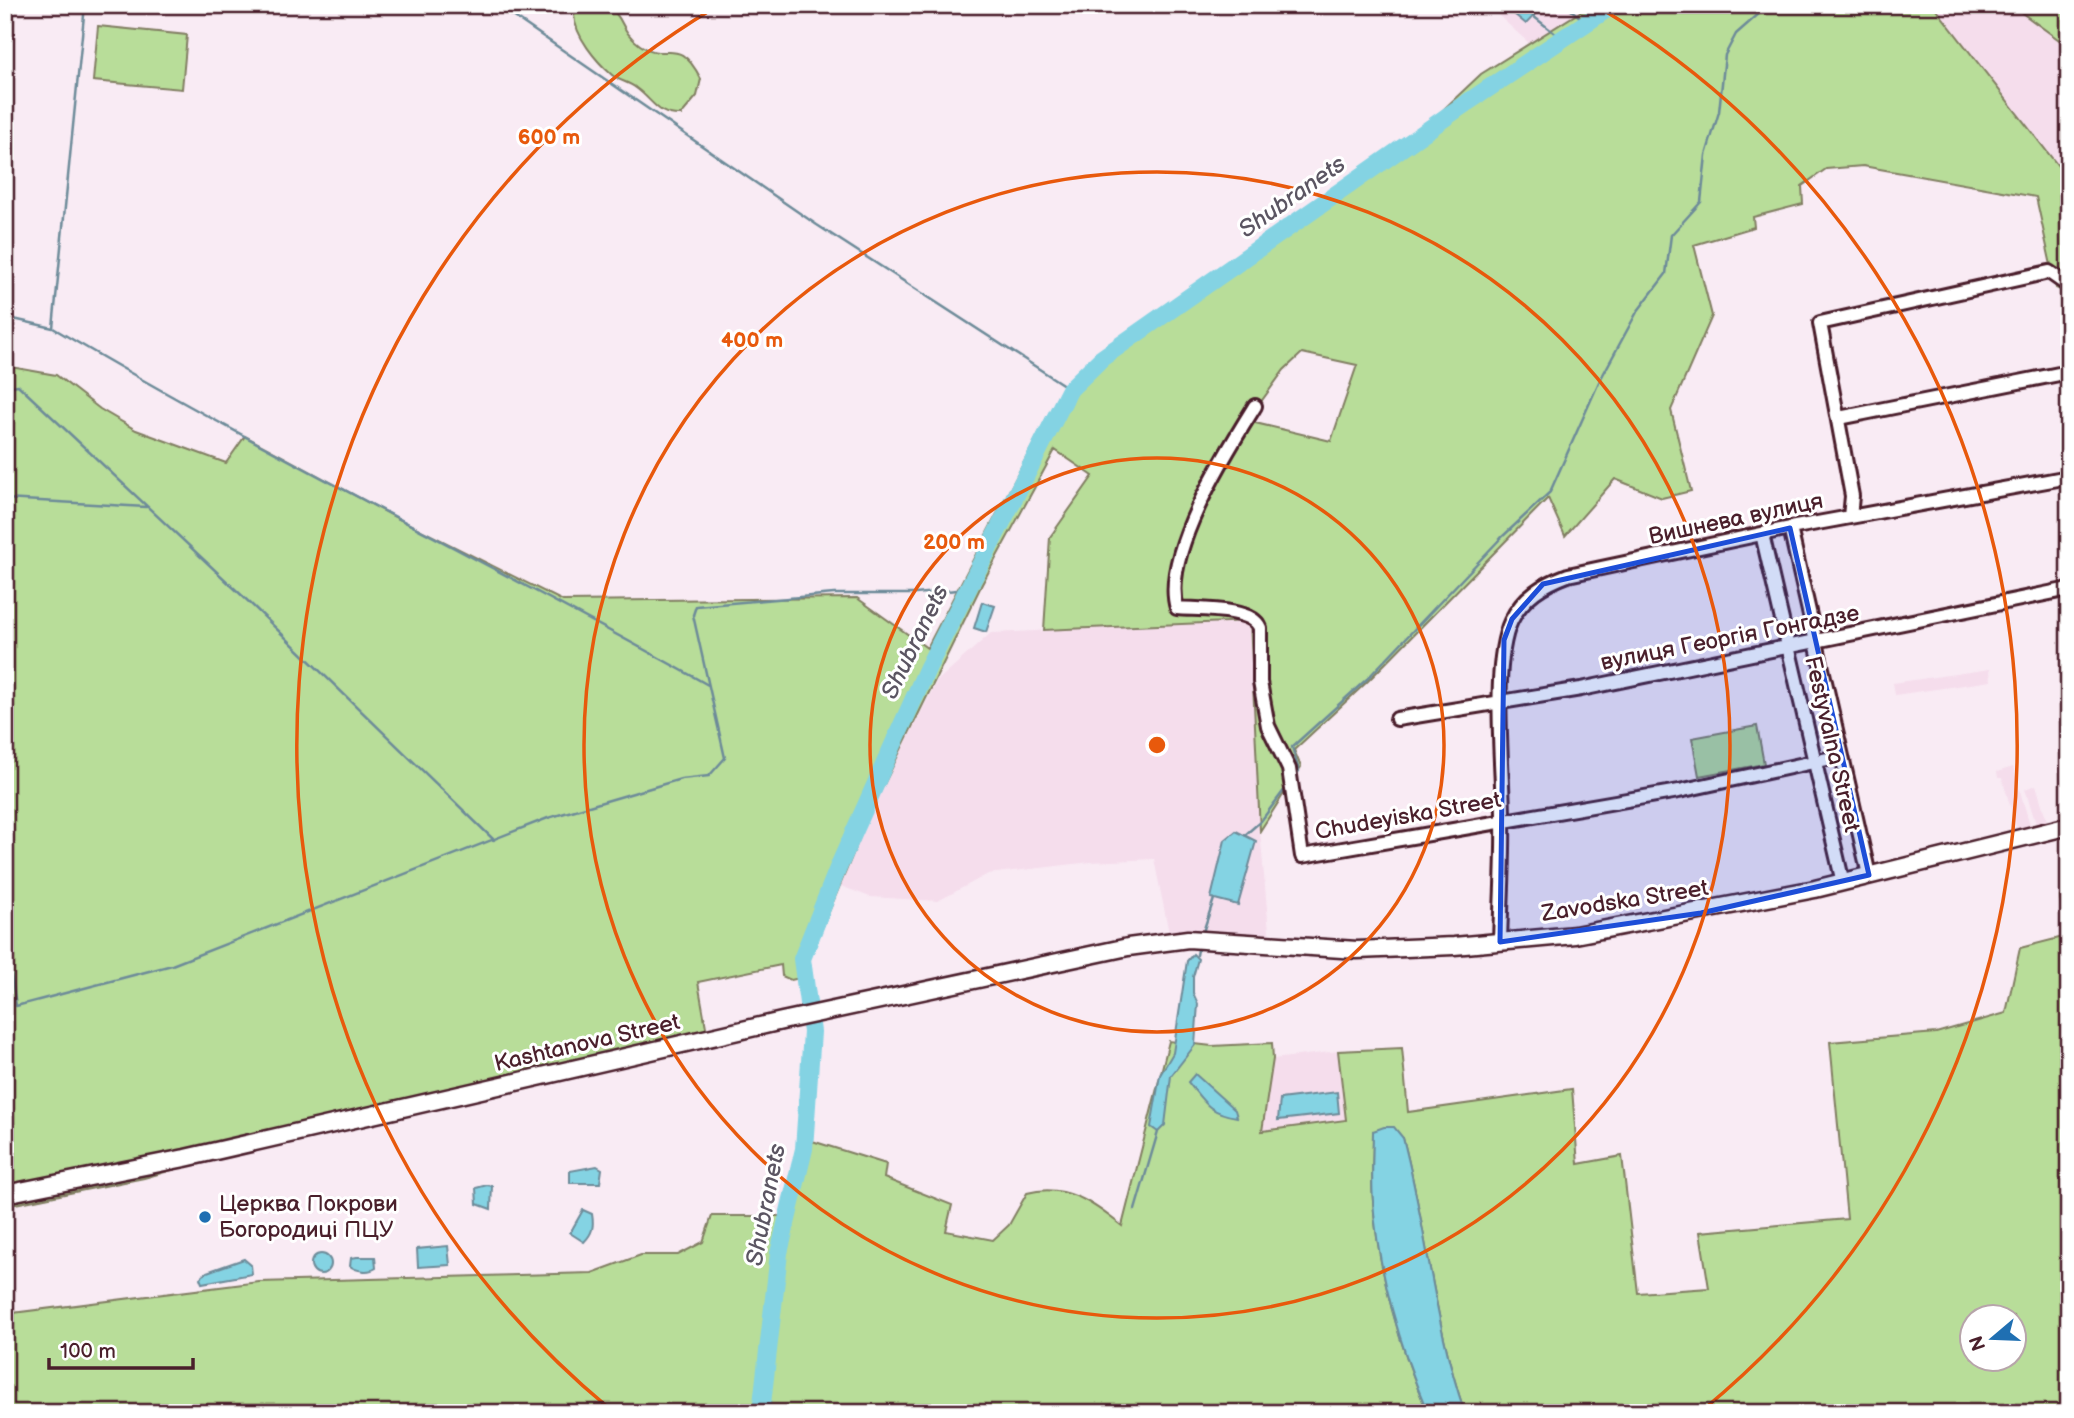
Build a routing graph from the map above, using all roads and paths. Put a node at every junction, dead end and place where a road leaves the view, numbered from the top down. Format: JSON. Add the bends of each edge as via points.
{"nodes":[{"id":1,"x":2069,"y":286,"type":"edge"},
{"id":2,"x":2069,"y":372,"type":"edge"},
{"id":3,"x":1255,"y":406,"type":"dead end"},
{"id":4,"x":1839,"y":418,"type":"junction"},
{"id":5,"x":2069,"y":477,"type":"edge"},
{"id":6,"x":1850,"y":517,"type":"junction"},
{"id":7,"x":1790,"y":528,"type":"junction"},
{"id":8,"x":1762,"y":534,"type":"junction"},
{"id":9,"x":2069,"y":589,"type":"edge"},
{"id":10,"x":1814,"y":643,"type":"junction"},
{"id":11,"x":1787,"y":649,"type":"junction"},
{"id":12,"x":1500,"y":703,"type":"junction"},
{"id":13,"x":1397,"y":719,"type":"dead end"},
{"id":14,"x":1841,"y":756,"type":"junction"},
{"id":15,"x":1815,"y":763,"type":"junction"},
{"id":16,"x":1504,"y":821,"type":"junction"},
{"id":17,"x":2069,"y":826,"type":"edge"},
{"id":18,"x":1869,"y":875,"type":"junction"},
{"id":19,"x":1843,"y":883,"type":"junction"},
{"id":20,"x":1184,"y":939,"type":"joint"},
{"id":21,"x":1500,"y":942,"type":"junction"},
{"id":22,"x":5,"y":1194,"type":"edge"}],
"edges":[{"from":1,"to":4,"type":"street","via":[[2049,272],[1820,323]]},
{"from":2,"to":4,"type":"street"},
{"from":3,"to":16,"type":"street","name":"Chudeyiska Street","via":[[1198,504],[1174,598],[1177,608],[1245,614],[1257,621],[1268,726],[1289,769],[1303,856]]},
{"from":4,"to":6,"type":"street","via":[[1852,496]]},
{"from":5,"to":6,"type":"street","name":"Вишнева вулиця"},
{"from":6,"to":7,"type":"street","name":"Вишнева вулиця"},
{"from":7,"to":8,"type":"street","name":"Вишнева вулиця"},
{"from":7,"to":10,"type":"street","name":"Festyvalna Street"},
{"from":8,"to":11,"type":"street","name":"Festyvalna Street"},
{"from":8,"to":12,"type":"street","name":"Вишнева вулиця","via":[[1543,584],[1518,611],[1504,640]]},
{"from":9,"to":10,"type":"street","name":"вулиця Георгія Гонгадзе"},
{"from":10,"to":11,"type":"street","name":"вулиця Георгія Гонгадзе"},
{"from":10,"to":14,"type":"street","name":"Festyvalna Street"},
{"from":11,"to":12,"type":"street","name":"вулиця Георгія Гонгадзе"},
{"from":11,"to":15,"type":"street","name":"Festyvalna Street"},
{"from":12,"to":13,"type":"street","name":"вулиця Георгія Гонгадзе"},
{"from":12,"to":16,"type":"street","name":"Вишнева вулиця"},
{"from":14,"to":15,"type":"street","name":"Chudeyiska Street"},
{"from":14,"to":18,"type":"street","name":"Festyvalna Street"},
{"from":15,"to":16,"type":"street","name":"Chudeyiska Street"},
{"from":15,"to":19,"type":"street","name":"Festyvalna Street"},
{"from":16,"to":21,"type":"street","name":"Вишнева вулиця"},
{"from":17,"to":18,"type":"main road","name":"Zavodska Street"},
{"from":18,"to":19,"type":"main road","name":"Zavodska Street"},
{"from":19,"to":21,"type":"main road","name":"Zavodska Street","via":[[1588,933]]},
{"from":20,"to":21,"type":"main road","name":"Zavodska Street","via":[[1357,950]]},
{"from":20,"to":22,"type":"main road","name":"Kashtanova Street","via":[[820,1013],[185,1158]]}]}
